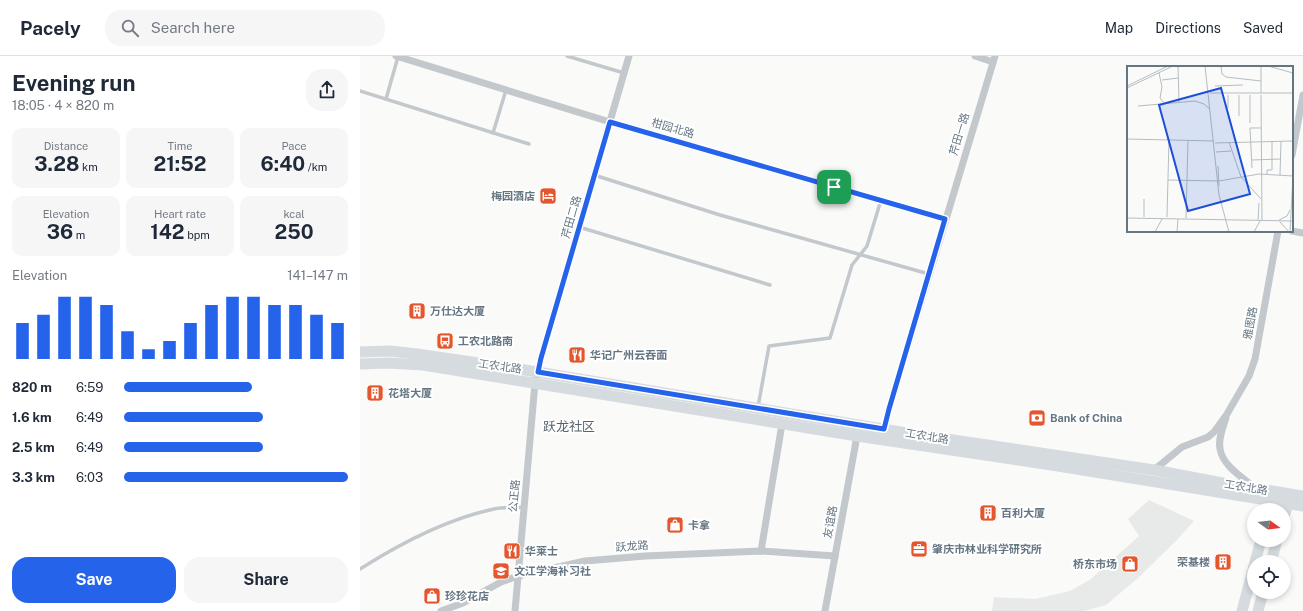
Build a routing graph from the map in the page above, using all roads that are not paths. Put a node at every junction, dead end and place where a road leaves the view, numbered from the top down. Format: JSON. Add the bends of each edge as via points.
{"nodes":[{"id":1,"x":397,"y":56,"type":"edge"},
{"id":2,"x":567,"y":56,"type":"edge"},
{"id":3,"x":629,"y":56,"type":"edge"},
{"id":4,"x":975,"y":56,"type":"edge"},
{"id":5,"x":994,"y":59,"type":"edge"},
{"id":6,"x":624,"y":73,"type":"junction"},
{"id":7,"x":506,"y":90,"type":"junction"},
{"id":8,"x":360,"y":91,"type":"edge"},
{"id":9,"x":1303,"y":95,"type":"edge"},
{"id":10,"x":386,"y":99,"type":"junction"},
{"id":11,"x":1302,"y":106,"type":"edge"},
{"id":12,"x":610,"y":122,"type":"junction"},
{"id":13,"x":493,"y":133,"type":"junction"},
{"id":14,"x":529,"y":144,"type":"dead end"},
{"id":15,"x":1293,"y":150,"type":"edge"},
{"id":16,"x":594,"y":175,"type":"junction"},
{"id":17,"x":881,"y":200,"type":"junction"},
{"id":18,"x":945,"y":219,"type":"junction"},
{"id":19,"x":579,"y":227,"type":"junction"},
{"id":20,"x":1293,"y":231,"type":"edge"},
{"id":21,"x":1278,"y":232,"type":"edge"},
{"id":22,"x":1303,"y":233,"type":"edge"},
{"id":23,"x":860,"y":255,"type":"junction"},
{"id":24,"x":929,"y":274,"type":"junction"},
{"id":25,"x":770,"y":285,"type":"dead end"},
{"id":26,"x":360,"y":352,"type":"edge"},
{"id":27,"x":360,"y":364,"type":"edge"},
{"id":28,"x":538,"y":372,"type":"junction"},
{"id":29,"x":535,"y":383,"type":"junction"},
{"id":30,"x":757,"y":408,"type":"junction"},
{"id":31,"x":1227,"y":414,"type":"junction"},
{"id":32,"x":782,"y":424,"type":"junction"},
{"id":33,"x":884,"y":429,"type":"junction"},
{"id":34,"x":857,"y":436,"type":"junction"},
{"id":35,"x":1154,"y":470,"type":"junction"},
{"id":36,"x":1256,"y":489,"type":"junction"},
{"id":37,"x":1303,"y":496,"type":"edge"},
{"id":38,"x":1255,"y":503,"type":"edge"},
{"id":39,"x":1291,"y":504,"type":"edge"},
{"id":40,"x":1303,"y":506,"type":"edge"},
{"id":41,"x":524,"y":507,"type":"junction"},
{"id":42,"x":761,"y":551,"type":"junction"},
{"id":43,"x":835,"y":556,"type":"junction"},
{"id":44,"x":360,"y":569,"type":"edge"},
{"id":45,"x":518,"y":576,"type":"junction"},
{"id":46,"x":1247,"y":592,"type":"edge"},
{"id":47,"x":1261,"y":599,"type":"edge"},
{"id":48,"x":441,"y":611,"type":"edge"},
{"id":49,"x":515,"y":611,"type":"edge"},
{"id":50,"x":825,"y":611,"type":"edge"},
{"id":51,"x":1242,"y":611,"type":"edge"},
{"id":52,"x":1258,"y":611,"type":"edge"}],
"edges":[{"from":1,"to":7,"type":"street","name":"柑园北路"},
{"from":1,"to":10,"type":"lane"},
{"from":2,"to":6,"type":"lane"},
{"from":3,"to":6,"type":"street","name":"芹田二路"},
{"from":4,"to":5,"type":"street"},
{"from":5,"to":18,"type":"street","name":"芹田一路"},
{"from":6,"to":12,"type":"street","name":"芹田二路"},
{"from":7,"to":12,"type":"street","name":"柑园北路"},
{"from":7,"to":13,"type":"lane"},
{"from":8,"to":10,"type":"lane"},
{"from":9,"to":11,"type":"street"},
{"from":10,"to":13,"type":"lane"},
{"from":11,"to":15,"type":"street"},
{"from":12,"to":16,"type":"street","name":"芹田二路"},
{"from":12,"to":17,"type":"street","name":"柑园北路"},
{"from":13,"to":14,"type":"lane"},
{"from":16,"to":19,"type":"street","name":"芹田二路"},
{"from":16,"to":23,"type":"lane","via":[[720,215]]},
{"from":17,"to":18,"type":"street","name":"柑园北路"},
{"from":17,"to":23,"type":"lane","via":[[867,246]]},
{"from":18,"to":24,"type":"street","name":"芹田一路"},
{"from":19,"to":25,"type":"lane"},
{"from":19,"to":28,"type":"street","name":"芹田二路"},
{"from":20,"to":22,"type":"street"},
{"from":21,"to":31,"type":"street","name":"雅图路","via":[[1255,359],[1249,376]]},
{"from":23,"to":24,"type":"lane"},
{"from":23,"to":30,"type":"lane","via":[[852,265],[830,338],[769,346]]},
{"from":24,"to":33,"type":"street","name":"芹田一路"},
{"from":26,"to":28,"type":"street","name":"工农北路","via":[[390,351],[417,354]]},
{"from":27,"to":29,"type":"street","name":"工农北路","via":[[423,365]]},
{"from":28,"to":29,"type":"street","name":"芹田二路"},
{"from":28,"to":30,"type":"street","name":"工农北路"},
{"from":29,"to":32,"type":"street","name":"工农北路"},
{"from":29,"to":41,"type":"street","name":"公正路"},
{"from":30,"to":33,"type":"street","name":"工农北路"},
{"from":31,"to":35,"type":"street","via":[[1208,437],[1182,447]]},
{"from":31,"to":36,"type":"street","via":[[1220,438],[1220,450],[1236,473]]},
{"from":32,"to":34,"type":"street","name":"工农北路"},
{"from":32,"to":42,"type":"street"},
{"from":33,"to":35,"type":"street","name":"工农北路"},
{"from":34,"to":38,"type":"street","name":"工农北路","via":[[1058,466]]},
{"from":34,"to":43,"type":"street","name":"友谊路"},
{"from":35,"to":36,"type":"street","name":"工农北路"},
{"from":36,"to":37,"type":"street","name":"工农北路"},
{"from":39,"to":40,"type":"street","name":"工农北路"},
{"from":41,"to":44,"type":"lane","via":[[495,509],[458,519],[424,533]]},
{"from":41,"to":45,"type":"street","name":"公正路"},
{"from":42,"to":43,"type":"street","name":"跃龙路"},
{"from":42,"to":45,"type":"street","name":"跃龙路","via":[[584,561]]},
{"from":43,"to":50,"type":"street","name":"友谊路"},
{"from":45,"to":48,"type":"street","name":"跃龙路"},
{"from":45,"to":49,"type":"street","name":"公正路"},
{"from":46,"to":51,"type":"street"},
{"from":47,"to":52,"type":"street"}]}
